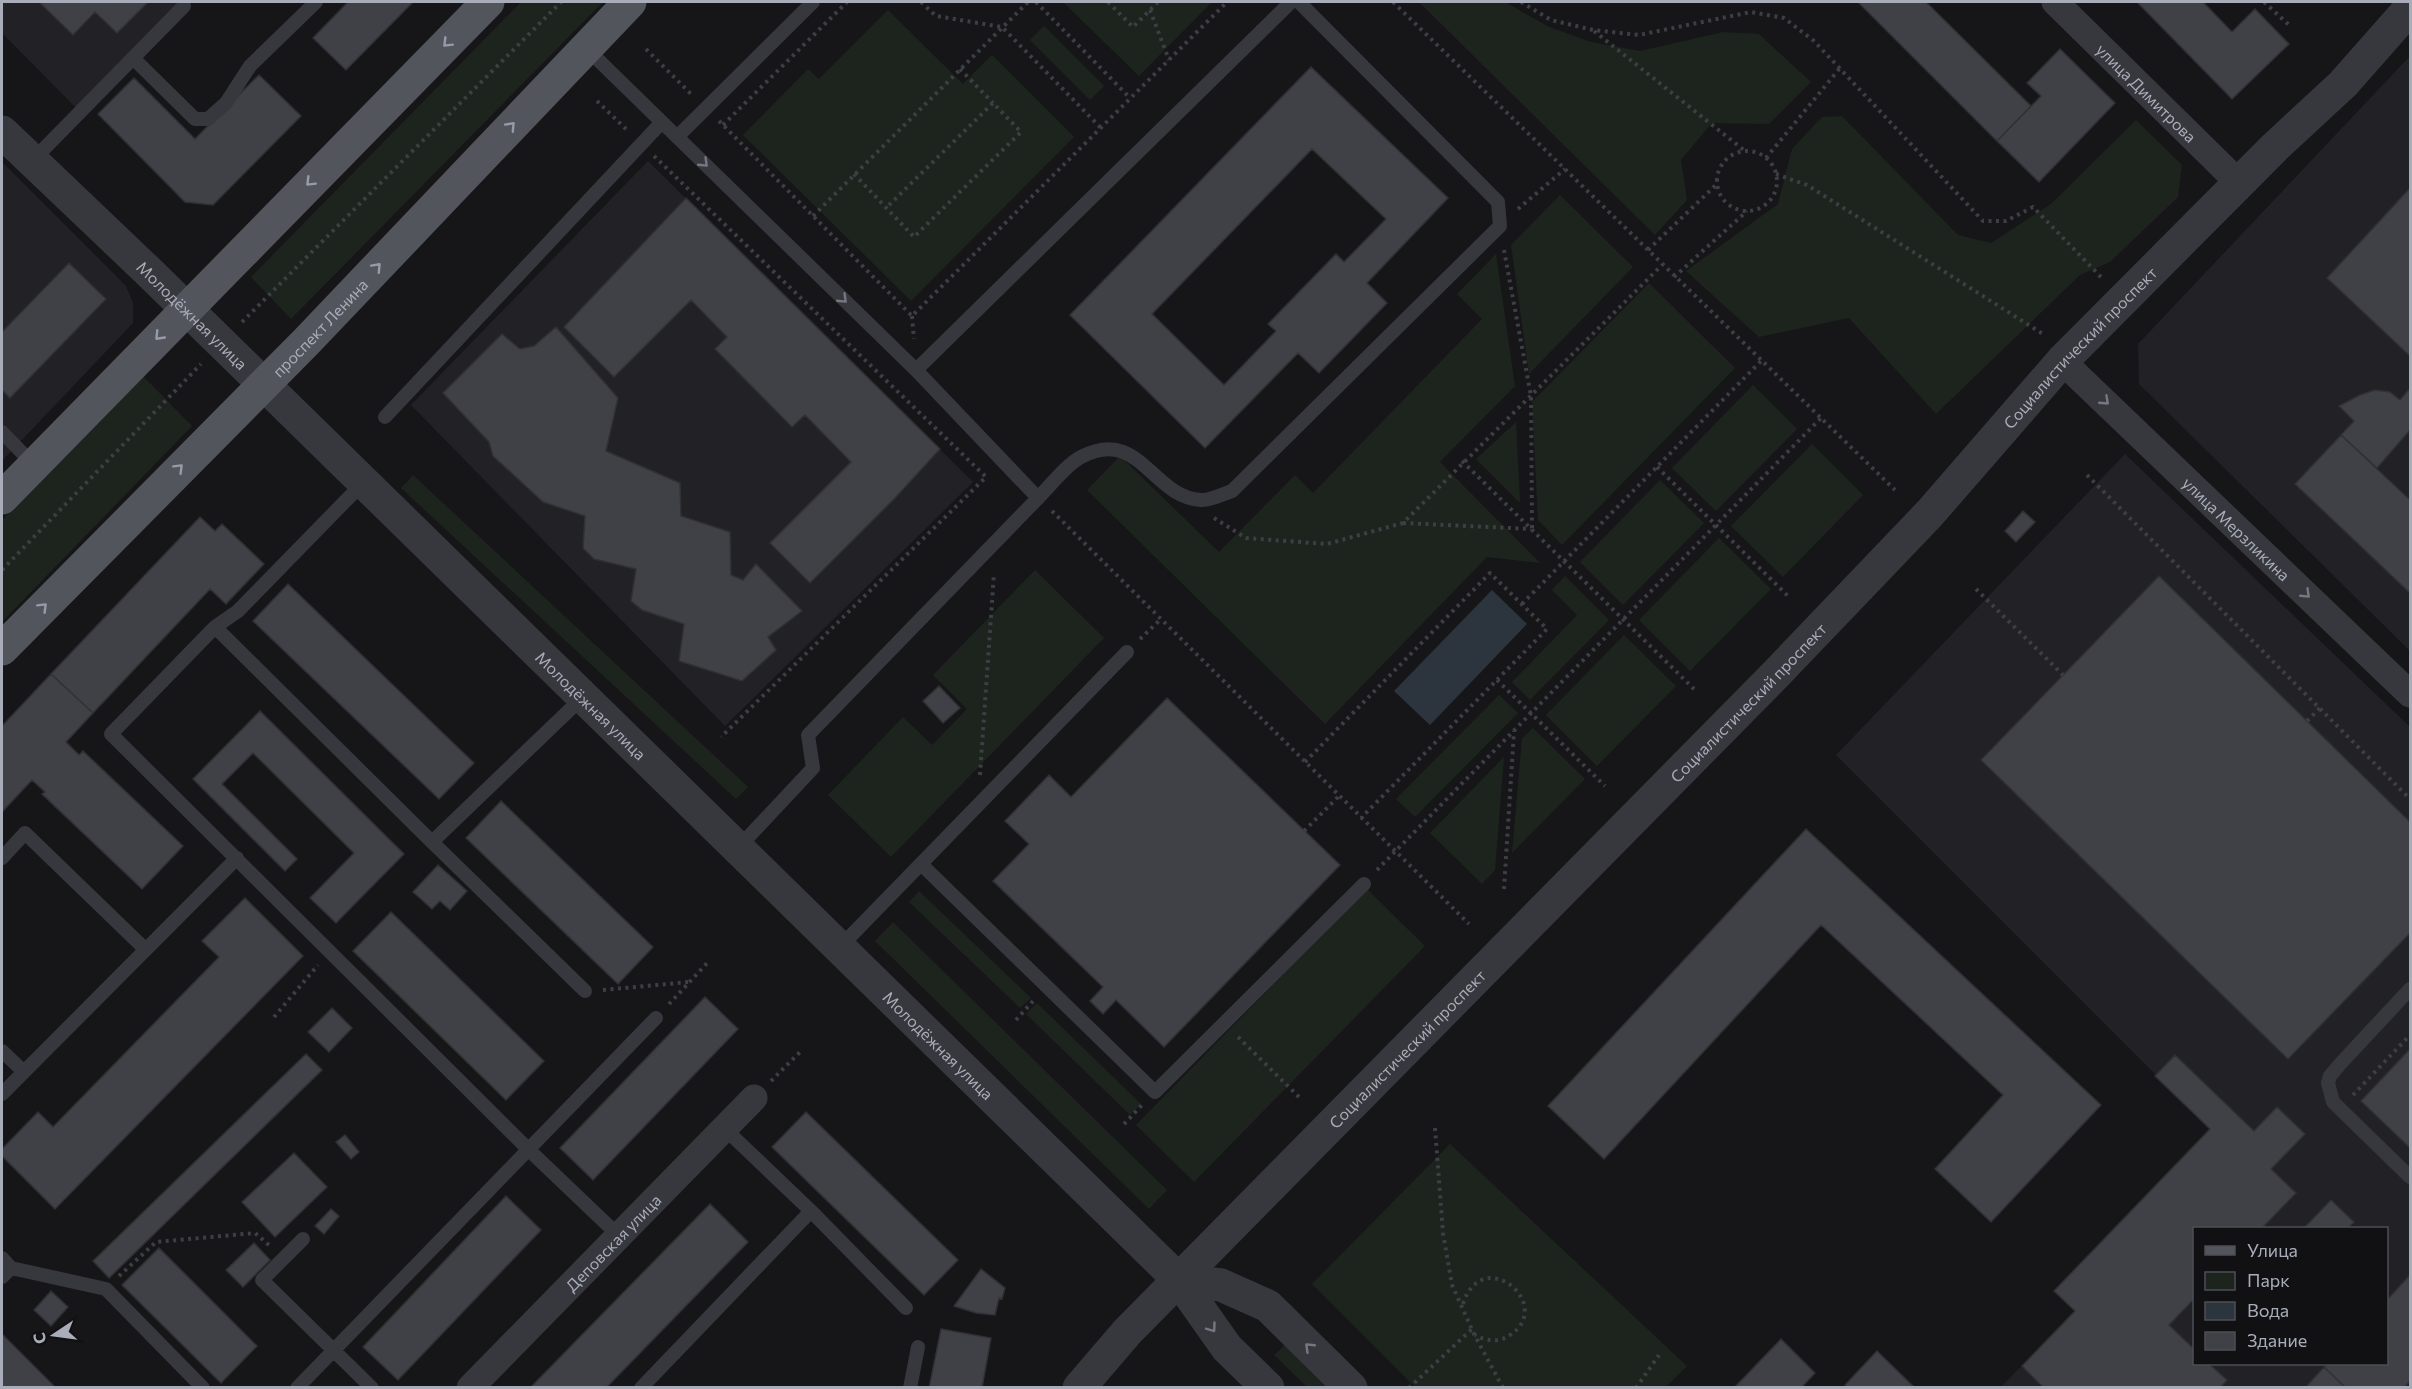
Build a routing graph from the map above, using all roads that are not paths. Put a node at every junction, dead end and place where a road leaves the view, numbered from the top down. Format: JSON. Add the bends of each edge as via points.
{"nodes":[{"id":1,"x":316,"y":2,"type":"edge"},
{"id":2,"x":488,"y":2,"type":"edge"},
{"id":3,"x":630,"y":2,"type":"edge"},
{"id":4,"x":813,"y":2,"type":"edge"},
{"id":5,"x":1291,"y":2,"type":"edge"},
{"id":6,"x":1299,"y":2,"type":"edge"},
{"id":7,"x":2055,"y":2,"type":"edge"},
{"id":8,"x":184,"y":6,"type":"dead end"},
{"id":9,"x":2410,"y":9,"type":"edge"},
{"id":10,"x":585,"y":47,"type":"junction"},
{"id":11,"x":133,"y":58,"type":"junction"},
{"id":12,"x":662,"y":122,"type":"junction"},
{"id":13,"x":2,"y":132,"type":"edge"},
{"id":14,"x":677,"y":137,"type":"junction"},
{"id":15,"x":32,"y":161,"type":"junction"},
{"id":16,"x":2240,"y":184,"type":"junction"},
{"id":17,"x":186,"y":309,"type":"junction"},
{"id":18,"x":2062,"y":361,"type":"junction"},
{"id":19,"x":916,"y":370,"type":"junction"},
{"id":20,"x":263,"y":385,"type":"junction"},
{"id":21,"x":385,"y":417,"type":"dead end"},
{"id":22,"x":2,"y":432,"type":"edge"},
{"id":23,"x":34,"y":465,"type":"junction"},
{"id":24,"x":363,"y":483,"type":"junction"},
{"id":25,"x":2,"y":498,"type":"edge"},
{"id":26,"x":1038,"y":498,"type":"junction"},
{"id":27,"x":215,"y":627,"type":"junction"},
{"id":28,"x":2,"y":649,"type":"edge"},
{"id":29,"x":1127,"y":652,"type":"road end"},
{"id":30,"x":2410,"y":694,"type":"edge"},
{"id":31,"x":583,"y":697,"type":"junction"},
{"id":32,"x":432,"y":842,"type":"junction"},
{"id":33,"x":738,"y":848,"type":"junction"},
{"id":34,"x":2,"y":858,"type":"edge"},
{"id":35,"x":237,"y":858,"type":"junction"},
{"id":36,"x":921,"y":864,"type":"junction"},
{"id":37,"x":1364,"y":884,"type":"road end"},
{"id":38,"x":840,"y":947,"type":"junction"},
{"id":39,"x":145,"y":949,"type":"junction"},
{"id":40,"x":2410,"y":989,"type":"edge"},
{"id":41,"x":585,"y":991,"type":"road end"},
{"id":42,"x":656,"y":1018,"type":"road end"},
{"id":43,"x":2,"y":1051,"type":"edge"},
{"id":44,"x":24,"y":1072,"type":"junction"},
{"id":45,"x":2,"y":1094,"type":"edge"},
{"id":46,"x":754,"y":1098,"type":"road end"},
{"id":47,"x":724,"y":1128,"type":"junction"},
{"id":48,"x":529,"y":1150,"type":"junction"},
{"id":49,"x":2410,"y":1177,"type":"edge"},
{"id":50,"x":811,"y":1212,"type":"junction"},
{"id":51,"x":618,"y":1235,"type":"junction"},
{"id":52,"x":303,"y":1239,"type":"dead end"},
{"id":53,"x":5,"y":1268,"type":"edge"},
{"id":54,"x":1179,"y":1280,"type":"junction"},
{"id":55,"x":906,"y":1308,"type":"dead end"},
{"id":56,"x":918,"y":1347,"type":"dead end"},
{"id":57,"x":333,"y":1350,"type":"junction"},
{"id":58,"x":203,"y":1388,"type":"edge"},
{"id":59,"x":297,"y":1388,"type":"edge"},
{"id":60,"x":372,"y":1388,"type":"edge"},
{"id":61,"x":470,"y":1388,"type":"edge"},
{"id":62,"x":641,"y":1388,"type":"edge"},
{"id":63,"x":910,"y":1388,"type":"edge"},
{"id":64,"x":1079,"y":1388,"type":"edge"},
{"id":65,"x":1268,"y":1388,"type":"edge"},
{"id":66,"x":1351,"y":1388,"type":"edge"}],
"edges":[{"from":1,"to":11,"type":"lane","via":[[250,66],[226,103],[204,121],[195,119]]},
{"from":2,"to":17,"type":"main road","one_way":true},
{"from":3,"to":10,"type":"main road","name":"проспект Ленина"},
{"from":4,"to":14,"type":"lane"},
{"from":5,"to":19,"type":"lane"},
{"from":6,"to":26,"type":"lane","via":[[1498,202],[1500,226],[1232,491],[1203,501],[1175,494],[1129,452],[1101,449],[1080,457]]},
{"from":7,"to":16,"type":"street","name":"улица Димитрова"},
{"from":8,"to":11,"type":"lane"},
{"from":9,"to":16,"type":"street","name":"Социалистический проспект","via":[[2343,84]]},
{"from":10,"to":12,"type":"lane"},
{"from":20,"to":10,"type":"main road","name":"проспект Ленина","one_way":true},
{"from":11,"to":15,"type":"lane"},
{"from":12,"to":14,"type":"lane"},
{"from":12,"to":21,"type":"lane"},
{"from":13,"to":15,"type":"street","name":"Молодёжная улица"},
{"from":14,"to":19,"type":"lane","one_way":true},
{"from":15,"to":17,"type":"street","name":"Молодёжная улица"},
{"from":16,"to":18,"type":"street","name":"Социалистический проспект"},
{"from":17,"to":20,"type":"street","name":"Молодёжная улица"},
{"from":17,"to":23,"type":"main road","one_way":true},
{"from":18,"to":30,"type":"street","name":"улица Мерзликина","one_way":true},
{"from":18,"to":54,"type":"street","name":"Социалистический проспект","via":[[1930,513],[1776,674]]},
{"from":19,"to":26,"type":"lane"},
{"from":20,"to":24,"type":"street","name":"Молодёжная улица"},
{"from":28,"to":20,"type":"main road","name":"проспект Ленина","one_way":true},
{"from":22,"to":23,"type":"lane"},
{"from":23,"to":25,"type":"main road"},
{"from":24,"to":27,"type":"lane","via":[[238,611]]},
{"from":24,"to":31,"type":"street","name":"Молодёжная улица"},
{"from":26,"to":33,"type":"lane","via":[[808,735],[813,768]]},
{"from":27,"to":32,"type":"lane"},
{"from":27,"to":35,"type":"lane","via":[[111,734]]},
{"from":29,"to":36,"type":"lane"},
{"from":31,"to":32,"type":"lane"},
{"from":31,"to":33,"type":"street","name":"Молодёжная улица"},
{"from":32,"to":41,"type":"lane"},
{"from":33,"to":38,"type":"street","name":"Молодёжная улица"},
{"from":34,"to":39,"type":"lane","via":[[25,833]]},
{"from":35,"to":39,"type":"lane"},
{"from":35,"to":48,"type":"lane"},
{"from":36,"to":37,"type":"lane","via":[[1155,1092]]},
{"from":36,"to":38,"type":"lane"},
{"from":38,"to":54,"type":"street","name":"Молодёжная улица"},
{"from":39,"to":44,"type":"lane"},
{"from":40,"to":49,"type":"lane","via":[[2330,1076],[2328,1083],[2330,1097],[2340,1109]]},
{"from":42,"to":48,"type":"lane"},
{"from":43,"to":44,"type":"lane"},
{"from":44,"to":45,"type":"lane"},
{"from":46,"to":47,"type":"street","name":"Деповская улица"},
{"from":47,"to":50,"type":"lane"},
{"from":47,"to":51,"type":"street","name":"Деповская улица"},
{"from":48,"to":51,"type":"lane"},
{"from":48,"to":57,"type":"lane"},
{"from":50,"to":55,"type":"lane"},
{"from":50,"to":62,"type":"lane"},
{"from":51,"to":61,"type":"street","name":"Деповская улица"},
{"from":52,"to":57,"type":"lane","via":[[262,1280]]},
{"from":53,"to":58,"type":"lane","via":[[106,1289]]},
{"from":54,"to":64,"type":"street","name":"Социалистический проспект"},
{"from":54,"to":65,"type":"street","name":"Молодёжная улица","one_way":true,"via":[[1227,1348]]},
{"from":66,"to":54,"type":"street","one_way":true,"via":[[1268,1306],[1221,1285]]},
{"from":56,"to":63,"type":"lane"},
{"from":57,"to":59,"type":"lane"},
{"from":57,"to":60,"type":"lane"}]}
